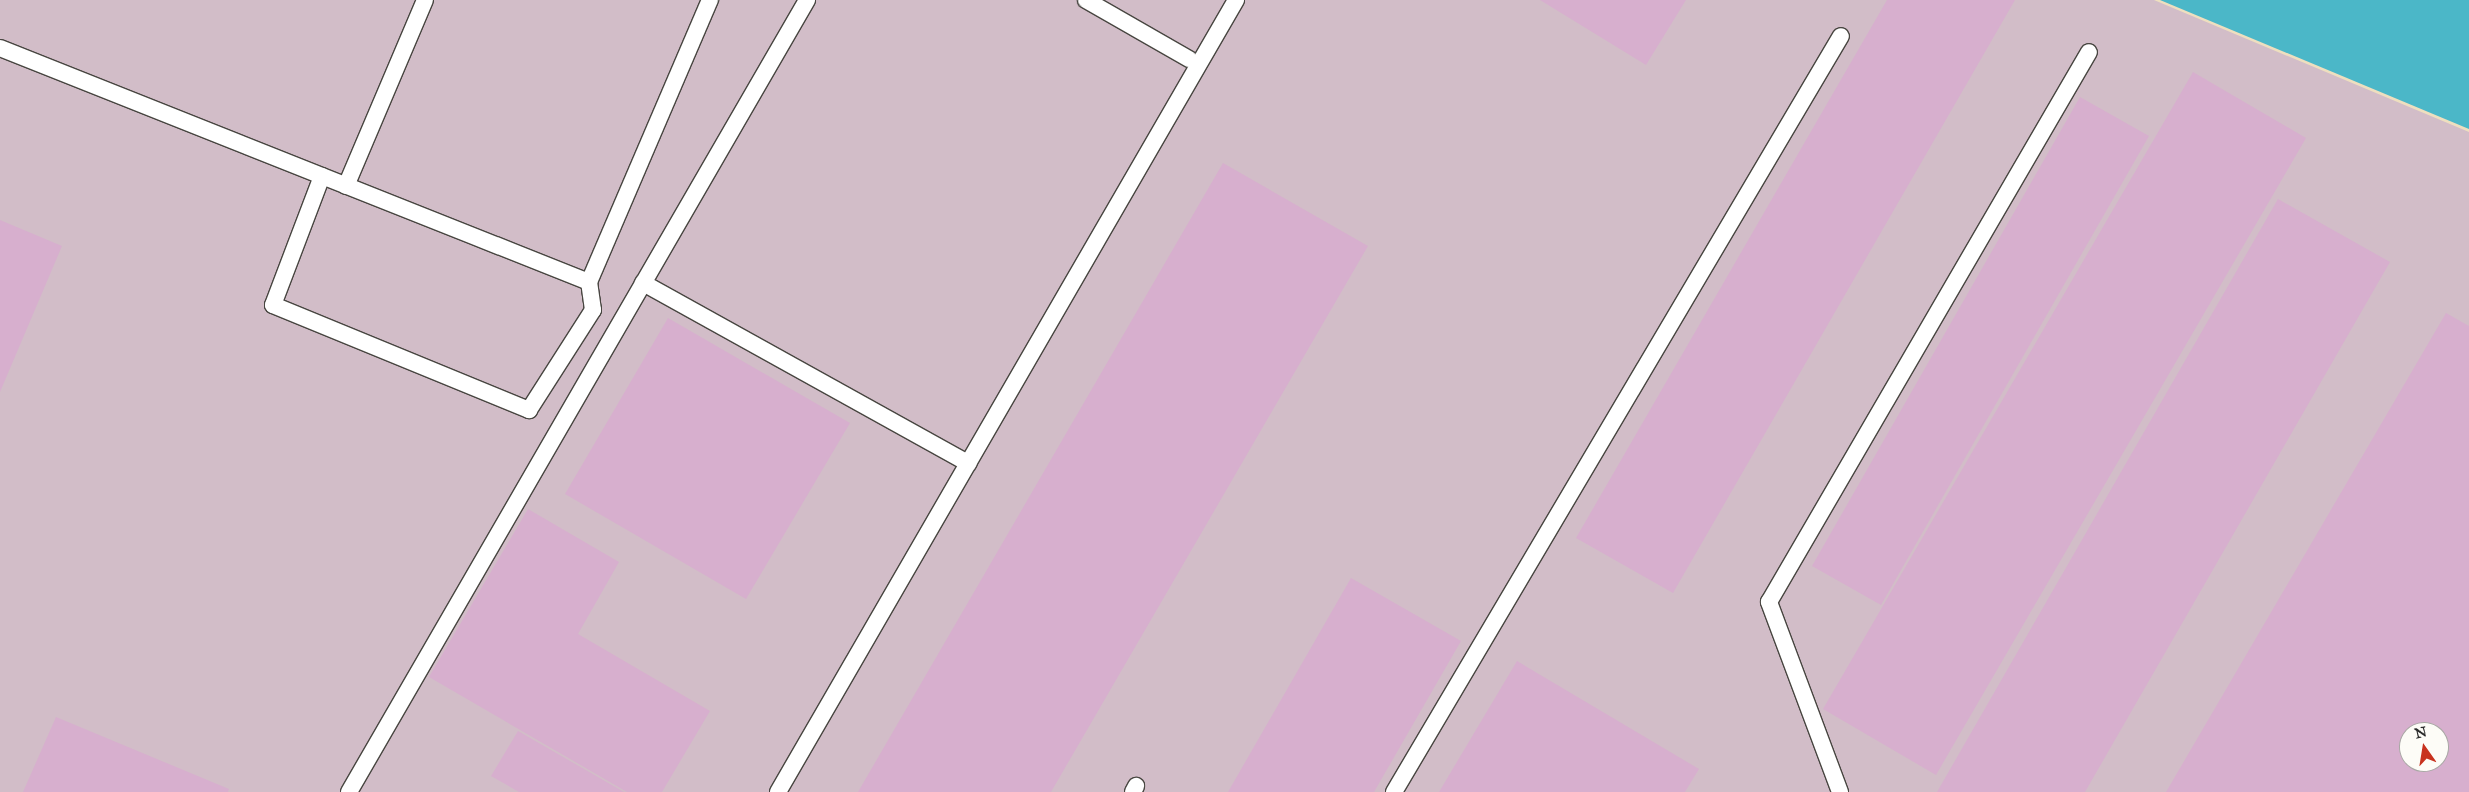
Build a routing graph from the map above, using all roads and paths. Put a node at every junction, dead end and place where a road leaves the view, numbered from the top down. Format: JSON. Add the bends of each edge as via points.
{"nodes":[{"id":1,"x":425,"y":0,"type":"edge"},
{"id":2,"x":710,"y":0,"type":"edge"},
{"id":3,"x":807,"y":0,"type":"edge"},
{"id":4,"x":1086,"y":0,"type":"edge"},
{"id":5,"x":1236,"y":0,"type":"edge"},
{"id":6,"x":1841,"y":36,"type":"dead end"},
{"id":7,"x":0,"y":48,"type":"edge"},
{"id":8,"x":2089,"y":52,"type":"dead end"},
{"id":9,"x":1189,"y":60,"type":"dead end"},
{"id":10,"x":322,"y":176,"type":"junction"},
{"id":11,"x":346,"y":186,"type":"junction"},
{"id":12,"x":589,"y":282,"type":"junction"},
{"id":13,"x":643,"y":284,"type":"junction"},
{"id":14,"x":968,"y":463,"type":"junction"},
{"id":15,"x":350,"y":792,"type":"edge"},
{"id":16,"x":778,"y":792,"type":"edge"},
{"id":17,"x":1394,"y":792,"type":"edge"},
{"id":18,"x":1840,"y":792,"type":"edge"}],
"edges":[{"from":1,"to":11,"type":"lane"},
{"from":2,"to":12,"type":"lane"},
{"from":3,"to":13,"type":"lane"},
{"from":4,"to":9,"type":"lane"},
{"from":5,"to":14,"type":"lane"},
{"from":6,"to":17,"type":"lane"},
{"from":7,"to":10,"type":"lane"},
{"from":8,"to":18,"type":"lane","via":[[1768,602]]},
{"from":10,"to":11,"type":"lane"},
{"from":10,"to":12,"type":"lane","via":[[273,305],[528,410],[593,310]]},
{"from":11,"to":12,"type":"lane"},
{"from":13,"to":14,"type":"lane"},
{"from":13,"to":15,"type":"lane"},
{"from":14,"to":16,"type":"lane"}]}
